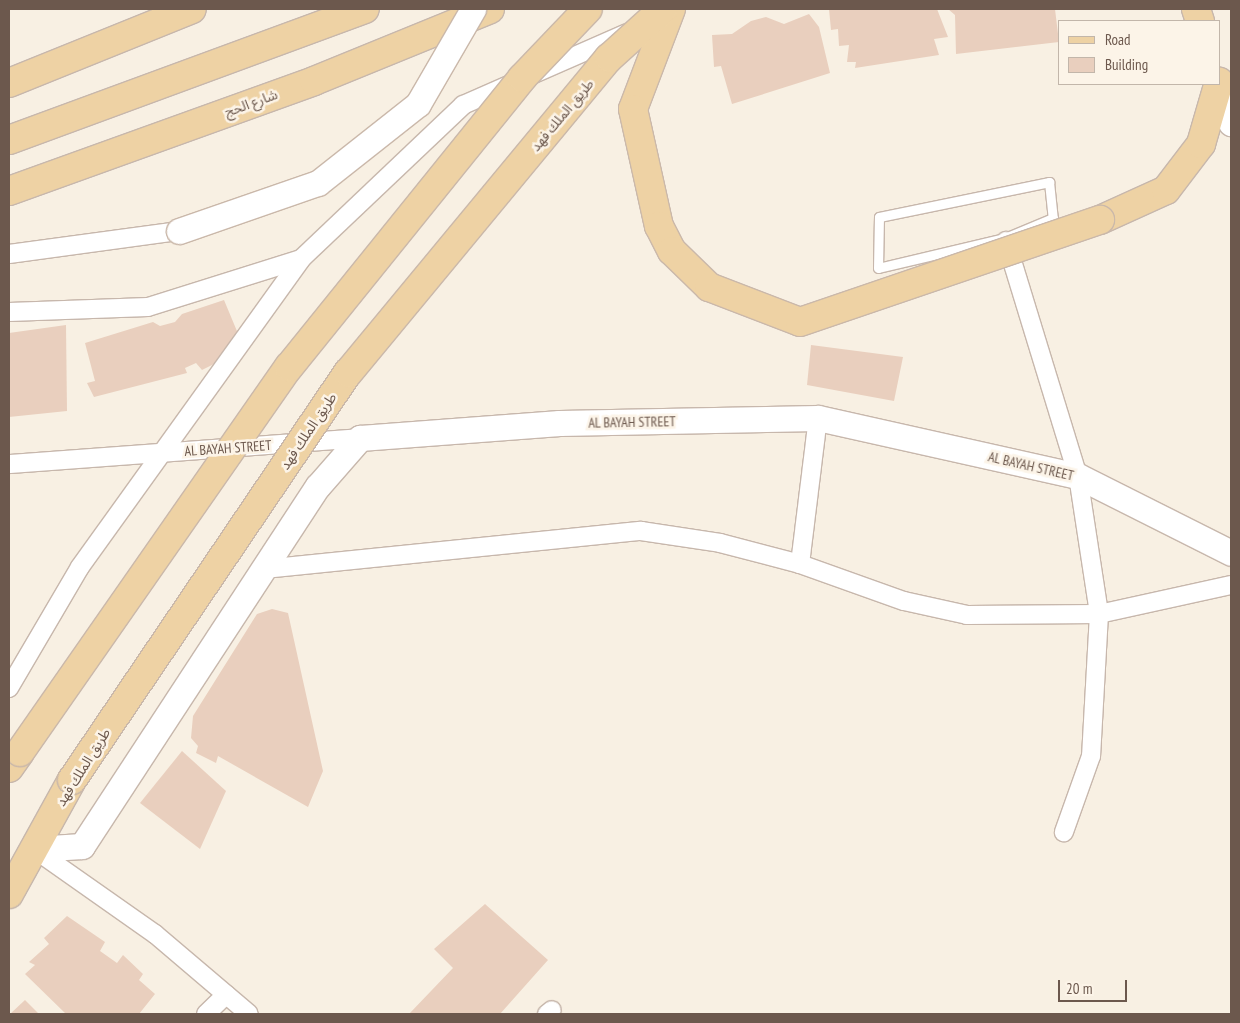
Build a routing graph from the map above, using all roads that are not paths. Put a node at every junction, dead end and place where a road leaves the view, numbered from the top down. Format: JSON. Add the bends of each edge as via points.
{"nodes":[{"id":1,"x":192,"y":9,"type":"edge"},
{"id":2,"x":365,"y":9,"type":"edge"},
{"id":3,"x":472,"y":9,"type":"edge"},
{"id":4,"x":490,"y":9,"type":"edge"},
{"id":5,"x":588,"y":9,"type":"edge"},
{"id":6,"x":662,"y":9,"type":"edge"},
{"id":7,"x":671,"y":9,"type":"edge"},
{"id":8,"x":683,"y":9,"type":"edge"},
{"id":9,"x":9,"y":82,"type":"edge"},
{"id":10,"x":1218,"y":85,"type":"edge"},
{"id":11,"x":1220,"y":85,"type":"edge"},
{"id":12,"x":1231,"y":122,"type":"edge"},
{"id":13,"x":43,"y":128,"type":"junction"},
{"id":14,"x":9,"y":135,"type":"edge"},
{"id":15,"x":9,"y":140,"type":"edge"},
{"id":16,"x":9,"y":190,"type":"edge"},
{"id":17,"x":179,"y":232,"type":"joint"},
{"id":18,"x":1005,"y":238,"type":"junction"},
{"id":19,"x":9,"y":254,"type":"edge"},
{"id":20,"x":302,"y":259,"type":"junction"},
{"id":21,"x":9,"y":312,"type":"edge"},
{"id":22,"x":818,"y":418,"type":"junction"},
{"id":23,"x":360,"y":438,"type":"junction"},
{"id":24,"x":165,"y":453,"type":"junction"},
{"id":25,"x":9,"y":464,"type":"edge"},
{"id":26,"x":1078,"y":476,"type":"junction"},
{"id":27,"x":1231,"y":553,"type":"edge"},
{"id":28,"x":800,"y":564,"type":"junction"},
{"id":29,"x":264,"y":569,"type":"junction"},
{"id":30,"x":1231,"y":585,"type":"edge"},
{"id":31,"x":1099,"y":614,"type":"junction"},
{"id":32,"x":9,"y":688,"type":"edge"},
{"id":33,"x":14,"y":760,"type":"edge"},
{"id":34,"x":1064,"y":832,"type":"dead end"},
{"id":35,"x":34,"y":849,"type":"junction"},
{"id":36,"x":9,"y":894,"type":"edge"},
{"id":37,"x":226,"y":995,"type":"junction"},
{"id":38,"x":206,"y":1014,"type":"edge"},
{"id":39,"x":249,"y":1014,"type":"edge"}],
"edges":[{"from":1,"to":9,"type":"main road"},
{"from":2,"to":13,"type":"main road"},
{"from":3,"to":17,"type":"street","bridge":true,"via":[[418,104],[318,184]]},
{"from":4,"to":16,"type":"main road","name":"شارع الحج","via":[[314,81]]},
{"from":5,"to":33,"type":"main road","bridge":true,"via":[[522,78],[289,367]]},
{"from":6,"to":35,"type":"main road","name":"طريق الملك فهد","bridge":true,"via":[[609,58],[348,373],[72,780]]},
{"from":7,"to":10,"type":"main road","bridge":true,"via":[[632,110],[659,226],[672,250],[709,287],[800,322],[1100,220],[1166,190],[1201,144]]},
{"from":8,"to":20,"type":"street","via":[[463,105]]},
{"from":11,"to":12,"type":"street"},
{"from":13,"to":14,"type":"main road"},
{"from":13,"to":15,"type":"main road"},
{"from":17,"to":19,"type":"street"},
{"from":18,"to":18,"type":"lane","via":[[1053,218],[1049,182],[879,217],[878,268]]},
{"from":18,"to":26,"type":"street"},
{"from":20,"to":21,"type":"street","via":[[148,307]]},
{"from":20,"to":24,"type":"street"},
{"from":22,"to":23,"type":"street","name":"AL BAYAH STREET","via":[[559,423]]},
{"from":22,"to":26,"type":"street","name":"AL BAYAH STREET"},
{"from":22,"to":28,"type":"street"},
{"from":23,"to":24,"type":"street","name":"AL BAYAH STREET"},
{"from":23,"to":29,"type":"street","via":[[318,486]]},
{"from":24,"to":25,"type":"street","name":"AL BAYAH STREET"},
{"from":24,"to":32,"type":"street","via":[[80,567]]},
{"from":26,"to":27,"type":"street","name":"AL BAYAH STREET"},
{"from":26,"to":31,"type":"street"},
{"from":28,"to":29,"type":"street","via":[[720,543],[641,531]]},
{"from":28,"to":31,"type":"street","via":[[904,601],[967,615]]},
{"from":29,"to":35,"type":"street","via":[[82,846]]},
{"from":30,"to":31,"type":"street"},
{"from":31,"to":34,"type":"street","via":[[1090,756]]},
{"from":35,"to":36,"type":"main road","name":"طريق الملك فهد"},
{"from":35,"to":37,"type":"street","via":[[155,934]]},
{"from":37,"to":38,"type":"street"},
{"from":37,"to":39,"type":"street"}]}
